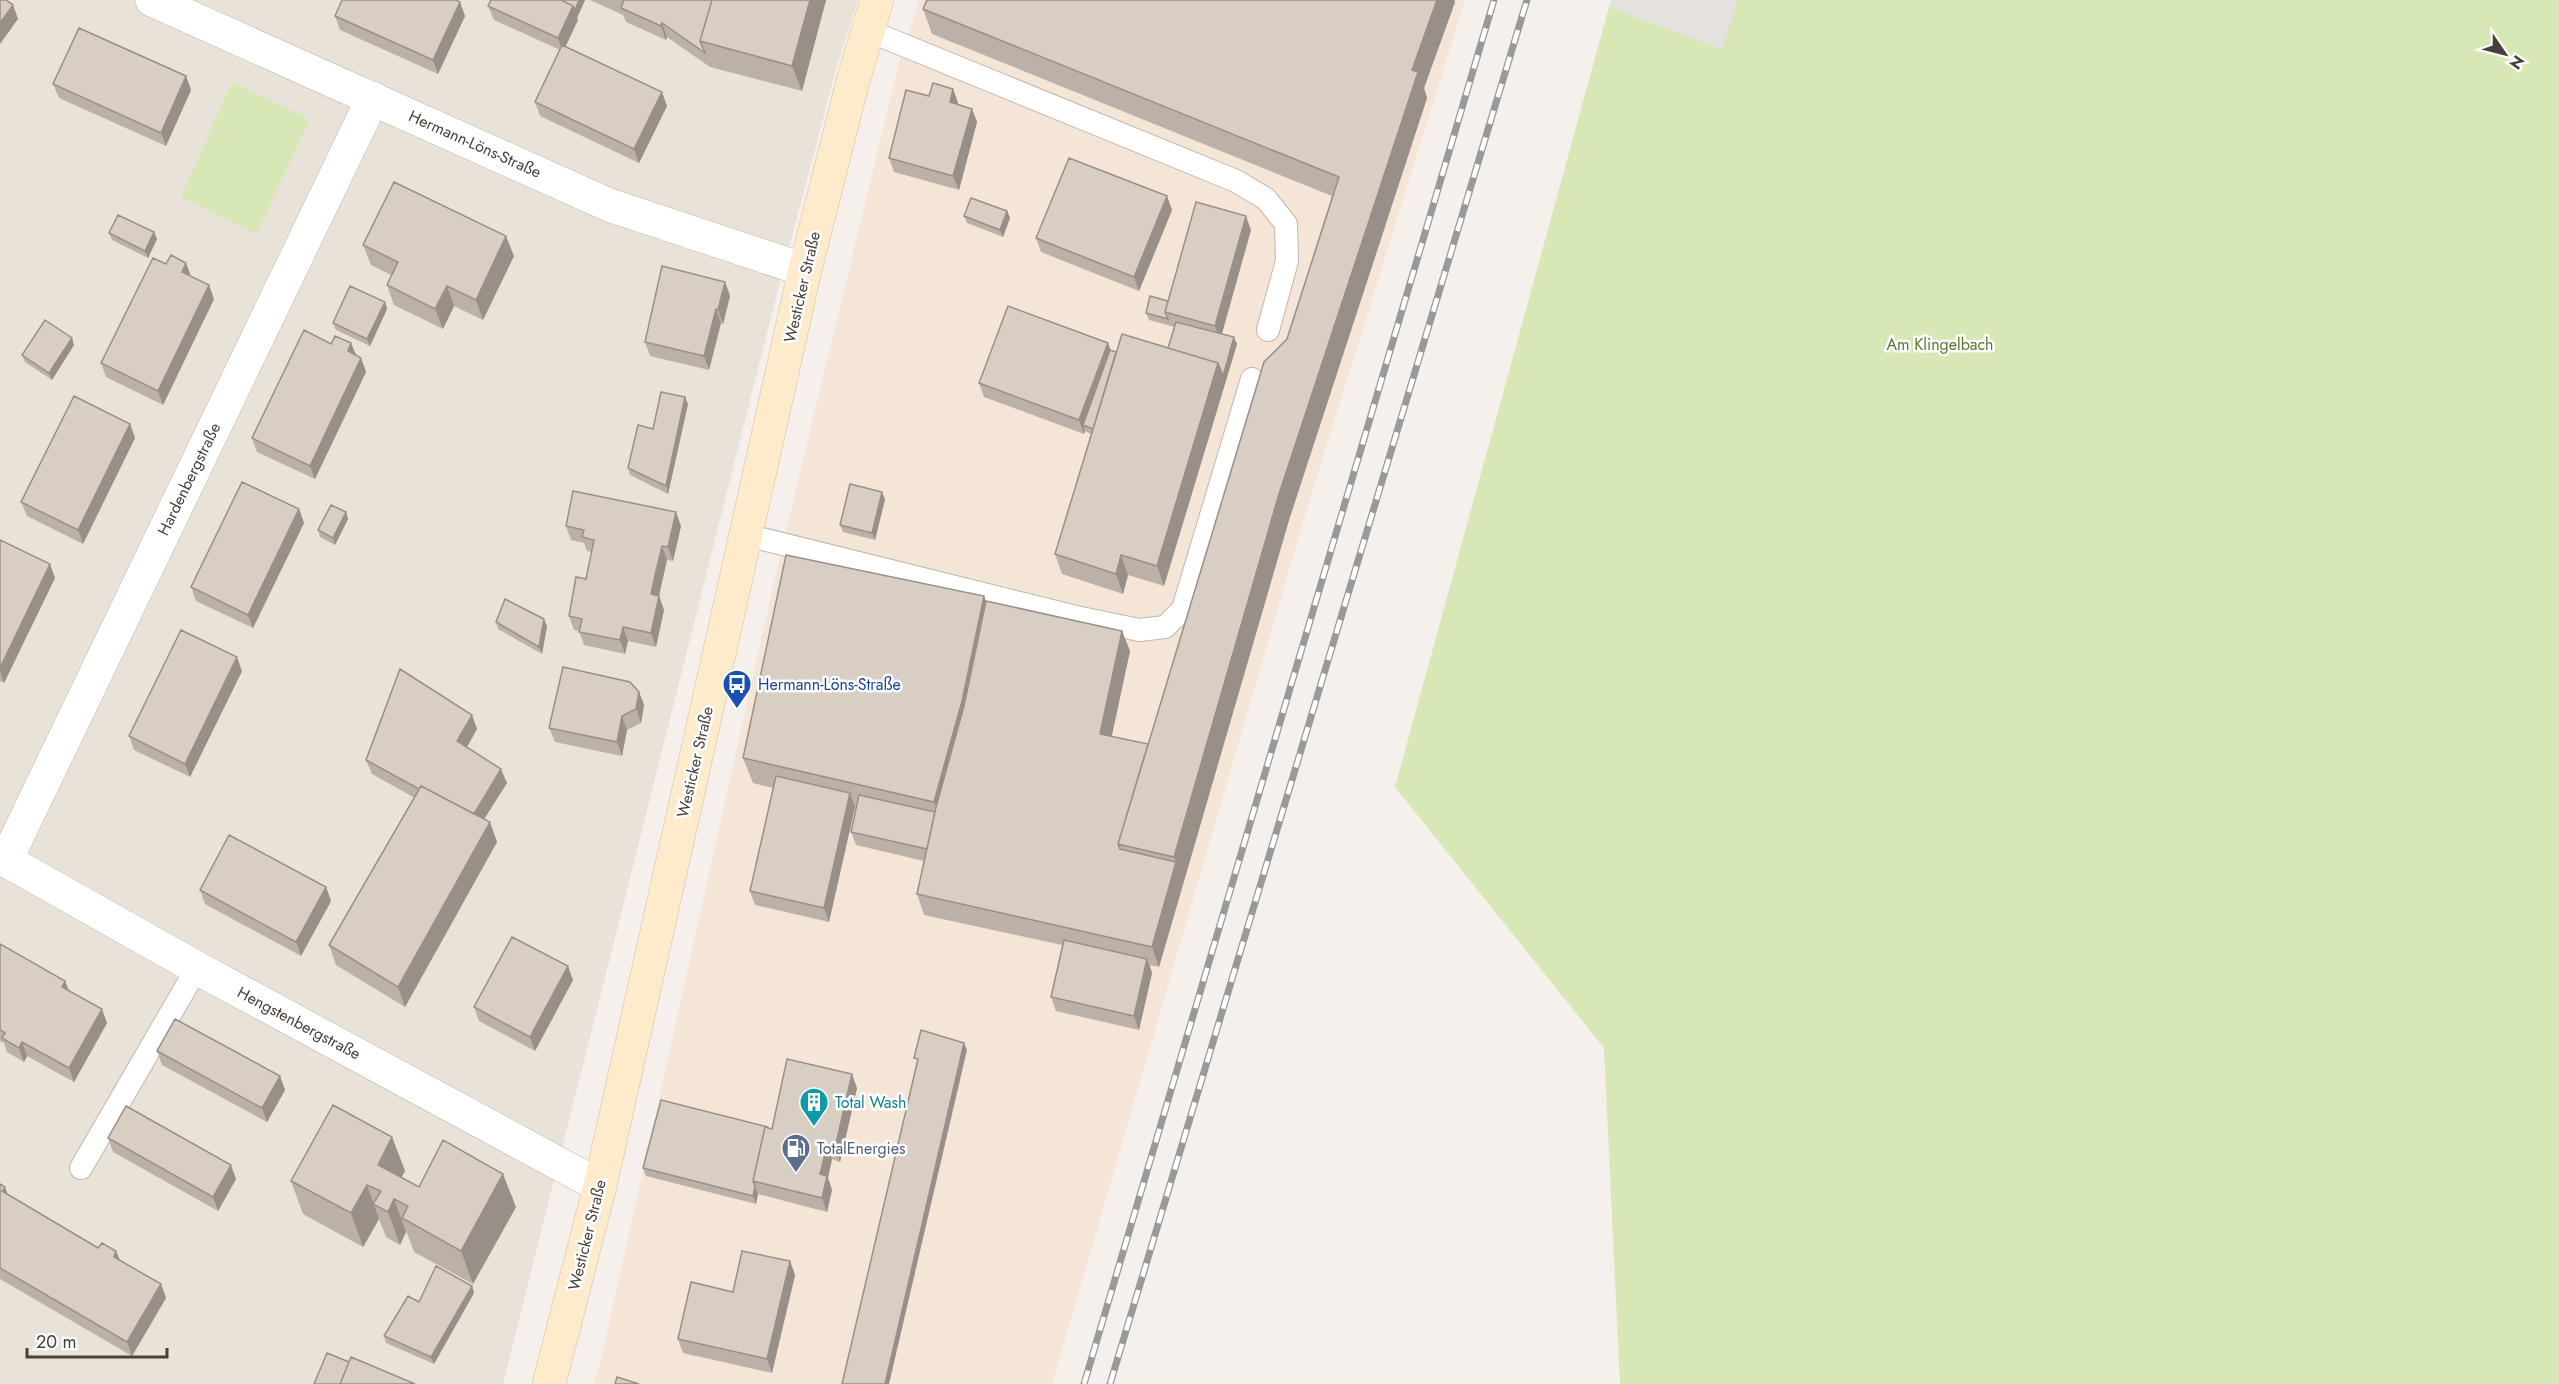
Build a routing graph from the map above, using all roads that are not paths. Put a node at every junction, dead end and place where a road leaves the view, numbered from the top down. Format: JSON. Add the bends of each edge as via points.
{"nodes":[{"id":1,"x":152,"y":0,"type":"edge"},
{"id":2,"x":877,"y":0,"type":"edge"},
{"id":3,"x":869,"y":31,"type":"junction"},
{"id":4,"x":373,"y":98,"type":"junction"},
{"id":5,"x":805,"y":270,"type":"junction"},
{"id":6,"x":1268,"y":330,"type":"dead end"},
{"id":7,"x":1252,"y":379,"type":"dead end"},
{"id":8,"x":746,"y":535,"type":"junction"},
{"id":9,"x":3,"y":858,"type":"edge"},
{"id":10,"x":197,"y":968,"type":"junction"},
{"id":11,"x":81,"y":1168,"type":"dead end"},
{"id":12,"x":600,"y":1186,"type":"junction"},
{"id":13,"x":549,"y":1384,"type":"edge"}],
"edges":[{"from":1,"to":4,"type":"street","name":"Hermann-Löns-Straße"},
{"from":2,"to":3,"type":"main road","name":"Westicker Straße"},
{"from":3,"to":5,"type":"main road","name":"Westicker Straße"},
{"from":3,"to":6,"type":"lane","via":[[1236,181],[1266,199],[1286,224],[1287,261]]},
{"from":4,"to":5,"type":"street","name":"Hermann-Löns-Straße","via":[[609,205]]},
{"from":4,"to":9,"type":"street","name":"Hardenbergstraße"},
{"from":5,"to":8,"type":"main road","name":"Westicker Straße"},
{"from":7,"to":8,"type":"lane","via":[[1183,609],[1165,627],[1139,630],[1076,617]]},
{"from":8,"to":12,"type":"main road","name":"Westicker Straße"},
{"from":9,"to":10,"type":"street","name":"Hengstenbergstraße"},
{"from":10,"to":11,"type":"lane"},
{"from":10,"to":12,"type":"street","name":"Hengstenbergstraße"},
{"from":12,"to":13,"type":"main road","name":"Westicker Straße"}]}
